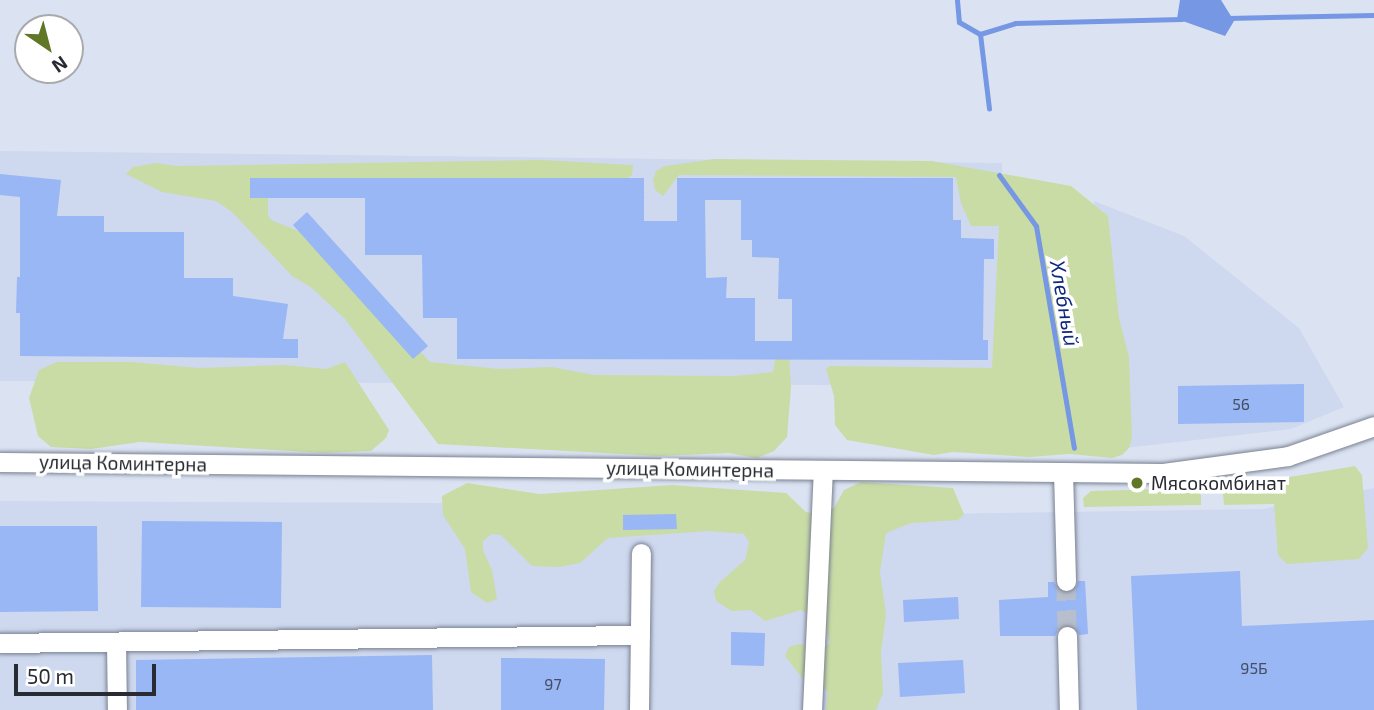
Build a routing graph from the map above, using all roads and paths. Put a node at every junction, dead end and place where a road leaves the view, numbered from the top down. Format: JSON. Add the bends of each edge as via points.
{"nodes":[{"id":1,"x":1374,"y":426,"type":"edge"},
{"id":2,"x":0,"y":462,"type":"edge"},
{"id":3,"x":822,"y":471,"type":"junction"},
{"id":4,"x":1063,"y":472,"type":"junction"},
{"id":5,"x":641,"y":553,"type":"dead end"},
{"id":6,"x":1066,"y":581,"type":"tunnel mouth"},
{"id":7,"x":640,"y":635,"type":"junction"},
{"id":8,"x":1067,"y":636,"type":"tunnel mouth"},
{"id":9,"x":116,"y":642,"type":"junction"},
{"id":10,"x":0,"y":643,"type":"edge"},
{"id":11,"x":117,"y":710,"type":"edge"},
{"id":12,"x":639,"y":710,"type":"edge"},
{"id":13,"x":812,"y":710,"type":"edge"},
{"id":14,"x":1069,"y":710,"type":"edge"}],
"edges":[{"from":1,"to":4,"type":"street","name":"улица Коминтерна","via":[[1288,456],[1163,473]]},
{"from":2,"to":3,"type":"street","name":"улица Коминтерна"},
{"from":3,"to":4,"type":"street","name":"улица Коминтерна"},
{"from":3,"to":13,"type":"street"},
{"from":4,"to":6,"type":"street"},
{"from":5,"to":7,"type":"street"},
{"from":7,"to":9,"type":"street"},
{"from":7,"to":12,"type":"street"},
{"from":8,"to":14,"type":"street"},
{"from":9,"to":10,"type":"street"},
{"from":9,"to":11,"type":"street"}]}
